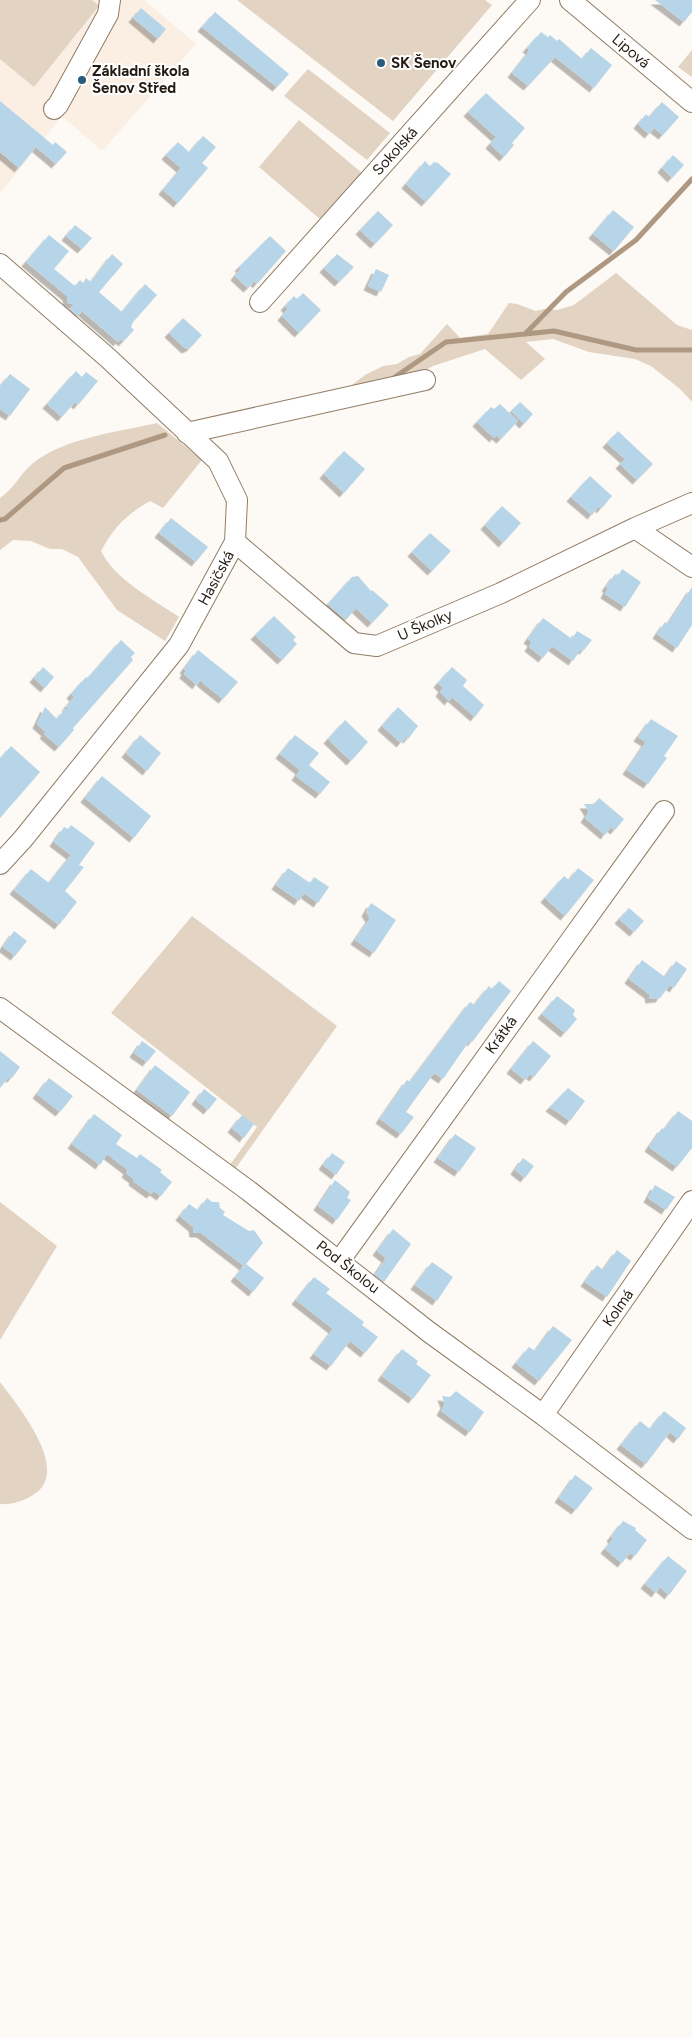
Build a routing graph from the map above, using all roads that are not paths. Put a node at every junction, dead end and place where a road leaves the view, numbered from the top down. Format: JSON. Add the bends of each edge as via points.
{"nodes":[{"id":1,"x":110,"y":0,"type":"edge"},
{"id":2,"x":530,"y":0,"type":"edge"},
{"id":3,"x":570,"y":0,"type":"edge"},
{"id":4,"x":692,"y":102,"type":"edge"},
{"id":5,"x":54,"y":110,"type":"dead end"},
{"id":6,"x":0,"y":264,"type":"edge"},
{"id":7,"x":260,"y":302,"type":"dead end"},
{"id":8,"x":425,"y":380,"type":"dead end"},
{"id":9,"x":188,"y":432,"type":"junction"},
{"id":10,"x":692,"y":503,"type":"edge"},
{"id":11,"x":635,"y":528,"type":"junction"},
{"id":12,"x":235,"y":542,"type":"junction"},
{"id":13,"x":692,"y":567,"type":"edge"},
{"id":14,"x":664,"y":811,"type":"dead end"},
{"id":15,"x":0,"y":864,"type":"edge"},
{"id":16,"x":0,"y":1008,"type":"edge"},
{"id":17,"x":692,"y":1201,"type":"edge"},
{"id":18,"x":340,"y":1260,"type":"junction"},
{"id":19,"x":543,"y":1415,"type":"junction"},
{"id":20,"x":692,"y":1529,"type":"edge"}],
"edges":[{"from":1,"to":5,"type":"street","via":[[108,14]]},
{"from":2,"to":7,"type":"street","name":"Sokolská"},
{"from":3,"to":4,"type":"street","name":"Lipová"},
{"from":6,"to":9,"type":"street","name":"Hasičská"},
{"from":8,"to":9,"type":"street"},
{"from":9,"to":12,"type":"street","name":"Hasičská","via":[[218,461],[237,500]]},
{"from":10,"to":11,"type":"street","name":"U Školky"},
{"from":11,"to":12,"type":"street","name":"U Školky","via":[[500,594],[377,646],[354,643]]},
{"from":11,"to":13,"type":"street"},
{"from":12,"to":15,"type":"street","name":"Hasičská","via":[[179,645]]},
{"from":14,"to":18,"type":"street","name":"Krátká"},
{"from":16,"to":18,"type":"street","name":"Pod Školou"},
{"from":17,"to":19,"type":"street","name":"Kolmá"},
{"from":18,"to":19,"type":"street","name":"Pod Školou","via":[[429,1332]]},
{"from":19,"to":20,"type":"street","name":"Pod Školou"}]}
